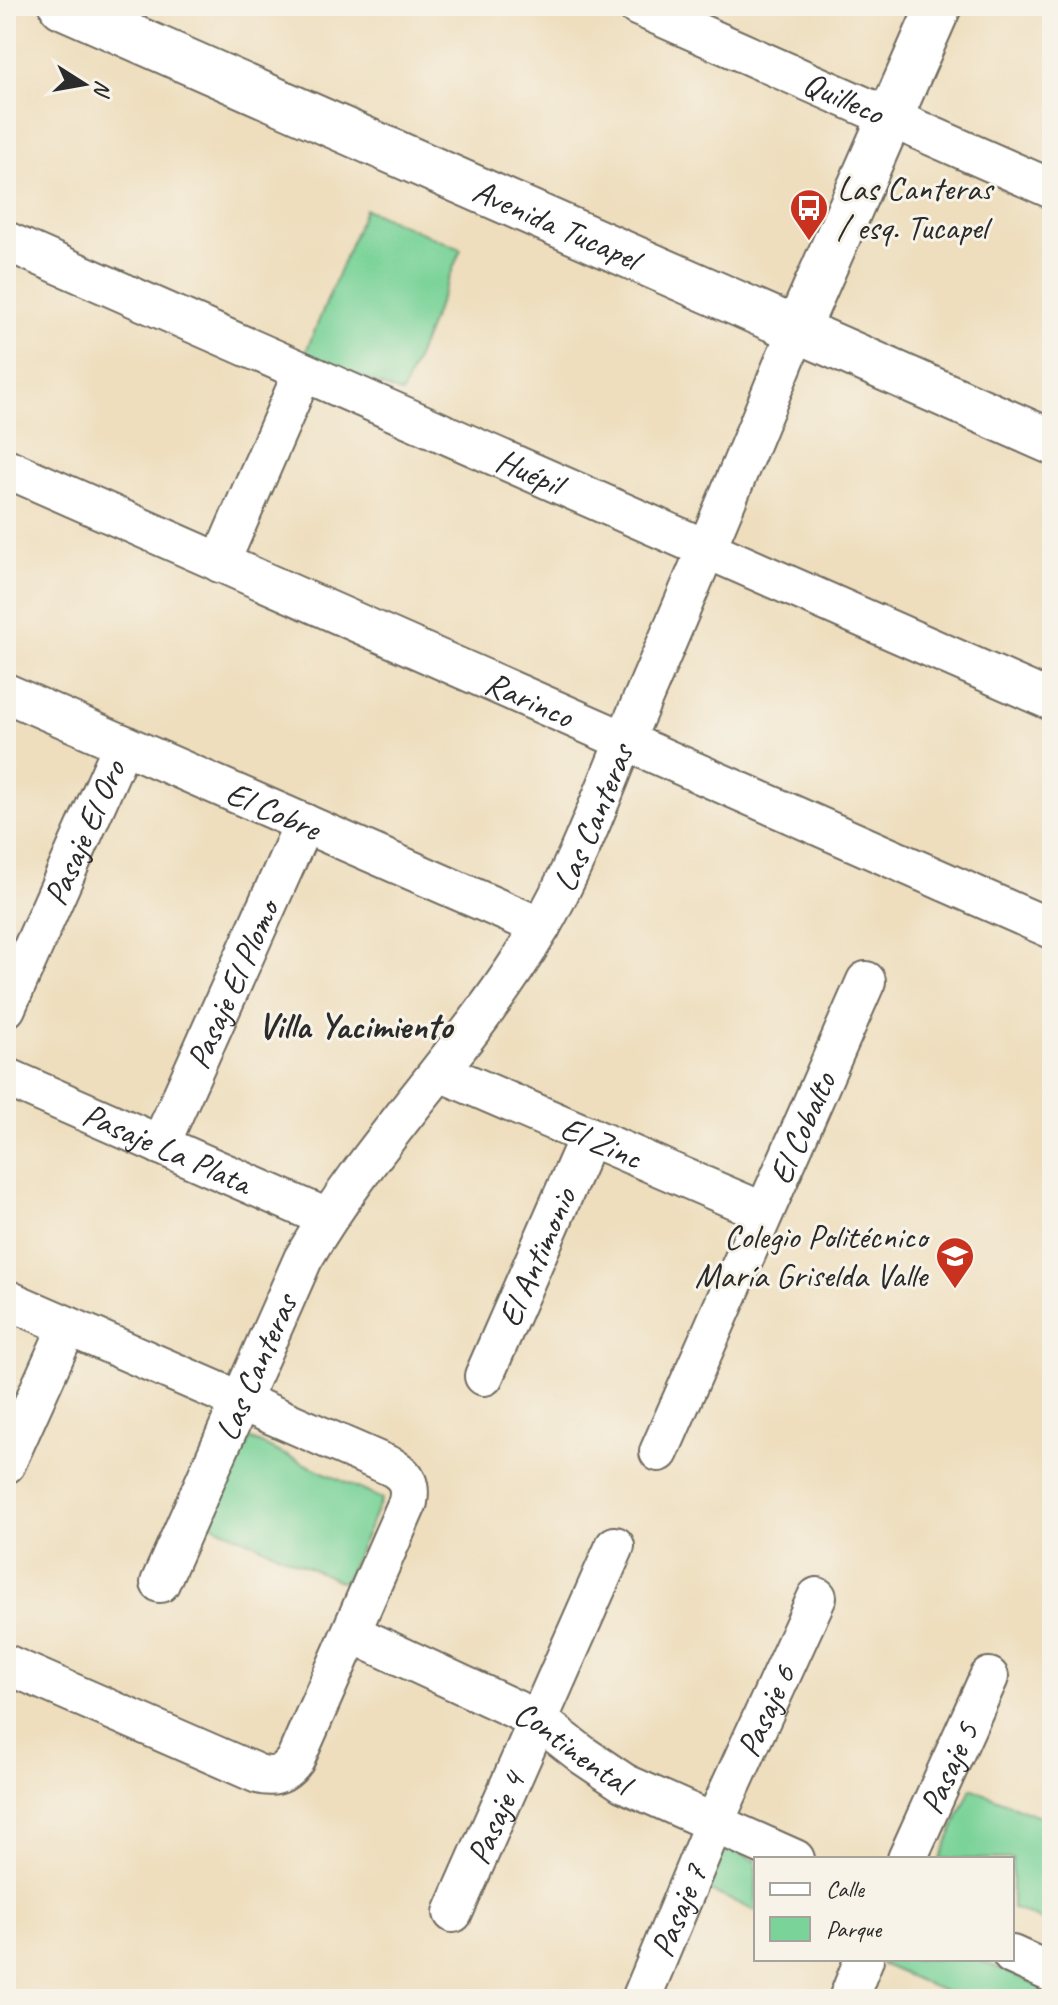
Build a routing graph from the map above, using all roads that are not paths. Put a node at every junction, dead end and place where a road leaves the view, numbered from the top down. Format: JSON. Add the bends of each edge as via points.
{"nodes":[{"id":1,"x":62,"y":6,"type":"edge"},
{"id":2,"x":637,"y":6,"type":"edge"},
{"id":3,"x":939,"y":6,"type":"edge"},
{"id":4,"x":890,"y":118,"type":"junction"},
{"id":5,"x":1052,"y":189,"type":"edge"},
{"id":6,"x":6,"y":241,"type":"edge"},
{"id":7,"x":797,"y":330,"type":"junction"},
{"id":8,"x":303,"y":372,"type":"junction"},
{"id":9,"x":1052,"y":442,"type":"edge"},
{"id":10,"x":6,"y":468,"type":"edge"},
{"id":11,"x":707,"y":549,"type":"junction"},
{"id":12,"x":220,"y":563,"type":"junction"},
{"id":13,"x":6,"y":693,"type":"edge"},
{"id":14,"x":1052,"y":701,"type":"edge"},
{"id":15,"x":625,"y":741,"type":"junction"},
{"id":16,"x":123,"y":744,"type":"junction"},
{"id":17,"x":304,"y":823,"type":"junction"},
{"id":18,"x":541,"y":927,"type":"junction"},
{"id":19,"x":1052,"y":929,"type":"edge"},
{"id":20,"x":866,"y":981,"type":"dead end"},
{"id":21,"x":6,"y":1008,"type":"edge"},
{"id":22,"x":440,"y":1072,"type":"junction"},
{"id":23,"x":6,"y":1077,"type":"edge"},
{"id":24,"x":589,"y":1136,"type":"junction"},
{"id":25,"x":160,"y":1145,"type":"junction"},
{"id":26,"x":764,"y":1212,"type":"junction"},
{"id":27,"x":327,"y":1218,"type":"junction"},
{"id":28,"x":6,"y":1299,"type":"edge"},
{"id":29,"x":68,"y":1326,"type":"junction"},
{"id":30,"x":484,"y":1376,"type":"dead end"},
{"id":31,"x":241,"y":1401,"type":"junction"},
{"id":32,"x":659,"y":1452,"type":"dead end"},
{"id":33,"x":6,"y":1464,"type":"edge"},
{"id":34,"x":615,"y":1546,"type":"dead end"},
{"id":35,"x":160,"y":1583,"type":"dead end"},
{"id":36,"x":817,"y":1597,"type":"dead end"},
{"id":37,"x":351,"y":1633,"type":"junction"},
{"id":38,"x":6,"y":1664,"type":"edge"},
{"id":39,"x":989,"y":1677,"type":"dead end"},
{"id":40,"x":538,"y":1720,"type":"junction"},
{"id":41,"x":714,"y":1823,"type":"junction"},
{"id":42,"x":790,"y":1857,"type":"edge"},
{"id":43,"x":908,"y":1857,"type":"edge"},
{"id":44,"x":453,"y":1913,"type":"dead end"},
{"id":45,"x":1014,"y":1956,"type":"edge"},
{"id":46,"x":863,"y":1961,"type":"edge"},
{"id":47,"x":1052,"y":1973,"type":"edge"},
{"id":48,"x":641,"y":1999,"type":"edge"},
{"id":49,"x":848,"y":1999,"type":"edge"}],
"edges":[{"from":1,"to":7,"type":"street","name":"Avenida Tucapel"},
{"from":2,"to":4,"type":"street","name":"Quilleco"},
{"from":3,"to":4,"type":"street","name":"Las Canteras"},
{"from":4,"to":5,"type":"street","name":"Quilleco"},
{"from":4,"to":7,"type":"street","name":"Las Canteras"},
{"from":6,"to":8,"type":"street","name":"Huépil"},
{"from":7,"to":9,"type":"street","name":"Avenida Tucapel"},
{"from":7,"to":11,"type":"street","name":"Las Canteras"},
{"from":8,"to":11,"type":"street","name":"Huépil"},
{"from":8,"to":12,"type":"street"},
{"from":10,"to":12,"type":"street","name":"Rarinco"},
{"from":11,"to":14,"type":"street","name":"Huépil"},
{"from":11,"to":15,"type":"street","name":"Las Canteras"},
{"from":12,"to":15,"type":"street","name":"Rarinco"},
{"from":13,"to":16,"type":"street","name":"El Cobre"},
{"from":15,"to":18,"type":"street","name":"Las Canteras"},
{"from":15,"to":19,"type":"street","name":"Rarinco"},
{"from":16,"to":17,"type":"street","name":"El Cobre"},
{"from":16,"to":21,"type":"street","name":"Pasaje El Oro"},
{"from":17,"to":18,"type":"street","name":"El Cobre"},
{"from":17,"to":25,"type":"street","name":"Pasaje El Plomo"},
{"from":18,"to":22,"type":"street","name":"Las Canteras"},
{"from":20,"to":26,"type":"street","name":"El Cobalto"},
{"from":22,"to":24,"type":"street","name":"El Zinc"},
{"from":22,"to":27,"type":"street","name":"Las Canteras"},
{"from":23,"to":25,"type":"street","name":"Pasaje La Plata"},
{"from":24,"to":26,"type":"street","name":"El Zinc"},
{"from":24,"to":30,"type":"street","name":"El Antimonio"},
{"from":25,"to":27,"type":"street","name":"Pasaje La Plata"},
{"from":26,"to":32,"type":"street","name":"El Cobalto"},
{"from":27,"to":31,"type":"street","name":"Las Canteras","via":[[303,1259]]},
{"from":28,"to":29,"type":"street"},
{"from":29,"to":31,"type":"street"},
{"from":29,"to":33,"type":"street"},
{"from":31,"to":35,"type":"street","name":"Las Canteras"},
{"from":31,"to":37,"type":"street","via":[[392,1467],[409,1482],[408,1502]]},
{"from":34,"to":40,"type":"street","name":"Pasaje 4"},
{"from":36,"to":41,"type":"street","name":"Pasaje 6"},
{"from":37,"to":38,"type":"street","via":[[295,1760],[280,1775],[269,1777]]},
{"from":37,"to":40,"type":"street","name":"Continental"},
{"from":39,"to":43,"type":"street","name":"Pasaje 5"},
{"from":40,"to":41,"type":"street","name":"Continental","via":[[624,1783]]},
{"from":40,"to":44,"type":"street","name":"Pasaje 4"},
{"from":41,"to":42,"type":"street","name":"Continental"},
{"from":41,"to":48,"type":"street","name":"Pasaje 7"},
{"from":45,"to":47,"type":"street"},
{"from":46,"to":49,"type":"street"}]}
